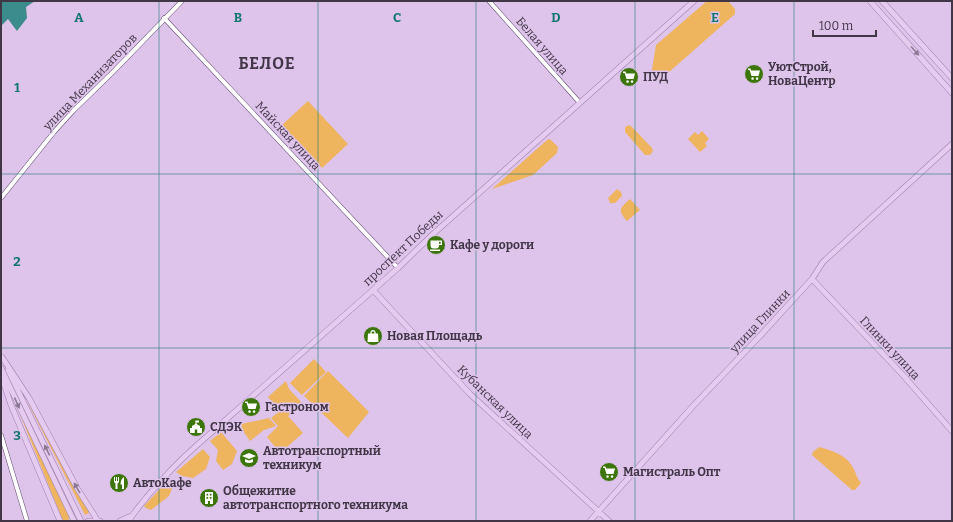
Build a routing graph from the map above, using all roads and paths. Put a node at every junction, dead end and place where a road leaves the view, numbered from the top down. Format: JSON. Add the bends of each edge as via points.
{"nodes":[{"id":1,"x":182,"y":1,"type":"edge"},
{"id":2,"x":489,"y":1,"type":"edge"},
{"id":3,"x":694,"y":1,"type":"edge"},
{"id":4,"x":870,"y":1,"type":"edge"},
{"id":5,"x":882,"y":1,"type":"edge"},
{"id":6,"x":164,"y":18,"type":"junction"},
{"id":7,"x":952,"y":78,"type":"edge"},
{"id":8,"x":952,"y":93,"type":"edge"},
{"id":9,"x":580,"y":103,"type":"junction"},
{"id":10,"x":952,"y":144,"type":"edge"},
{"id":11,"x":1,"y":198,"type":"edge"},
{"id":12,"x":398,"y":268,"type":"junction"},
{"id":13,"x":812,"y":279,"type":"junction"},
{"id":14,"x":373,"y":290,"type":"junction"},
{"id":15,"x":2,"y":356,"type":"edge"},
{"id":16,"x":1,"y":368,"type":"edge"},
{"id":17,"x":1,"y":375,"type":"edge"},
{"id":18,"x":952,"y":431,"type":"edge"},
{"id":19,"x":1,"y":435,"type":"edge"},
{"id":20,"x":598,"y":512,"type":"junction"},
{"id":21,"x":132,"y":515,"type":"junction"},
{"id":22,"x":27,"y":521,"type":"edge"},
{"id":23,"x":60,"y":521,"type":"edge"},
{"id":24,"x":74,"y":521,"type":"edge"},
{"id":25,"x":81,"y":521,"type":"edge"},
{"id":26,"x":88,"y":521,"type":"edge"},
{"id":27,"x":99,"y":521,"type":"edge"},
{"id":28,"x":120,"y":521,"type":"edge"},
{"id":29,"x":129,"y":521,"type":"edge"},
{"id":30,"x":590,"y":521,"type":"edge"},
{"id":31,"x":609,"y":521,"type":"edge"}],
"edges":[{"from":1,"to":6,"type":"street","name":"улица Механизаторов"},
{"from":2,"to":9,"type":"street","name":"Белая улица"},
{"from":3,"to":9,"type":"main road","name":"проспект Победы"},
{"from":4,"to":8,"type":"main road","one_way":true},
{"from":5,"to":7,"type":"main road"},
{"from":6,"to":11,"type":"street","name":"улица Механизаторов","via":[[73,111]]},
{"from":6,"to":12,"type":"street","name":"Майская улица"},
{"from":9,"to":12,"type":"main road","name":"проспект Победы"},
{"from":10,"to":13,"type":"main road","name":"улица Глинки","via":[[826,259]]},
{"from":12,"to":14,"type":"main road","name":"проспект Победы"},
{"from":13,"to":18,"type":"main road","name":"Глинки улица"},
{"from":13,"to":20,"type":"main road","name":"улица Глинки"},
{"from":14,"to":20,"type":"main road","name":"Кубанская улица","via":[[470,394]]},
{"from":14,"to":21,"type":"main road","name":"проспект Победы","via":[[172,468]]},
{"from":25,"to":15,"type":"main road","one_way":true},
{"from":27,"to":15,"type":"main road","one_way":true,"via":[[77,488],[29,398]]},
{"from":16,"to":24,"type":"main road","one_way":true},
{"from":17,"to":23,"type":"main road"},
{"from":19,"to":22,"type":"street"},
{"from":20,"to":30,"type":"main road","name":"улица Глинки"},
{"from":20,"to":31,"type":"main road","name":"Кубанская улица"},
{"from":21,"to":28,"type":"main road","name":"проспект Победы"},
{"from":21,"to":29,"type":"main road","name":"проспект Победы"},
{"from":26,"to":27,"type":"main road"}]}
